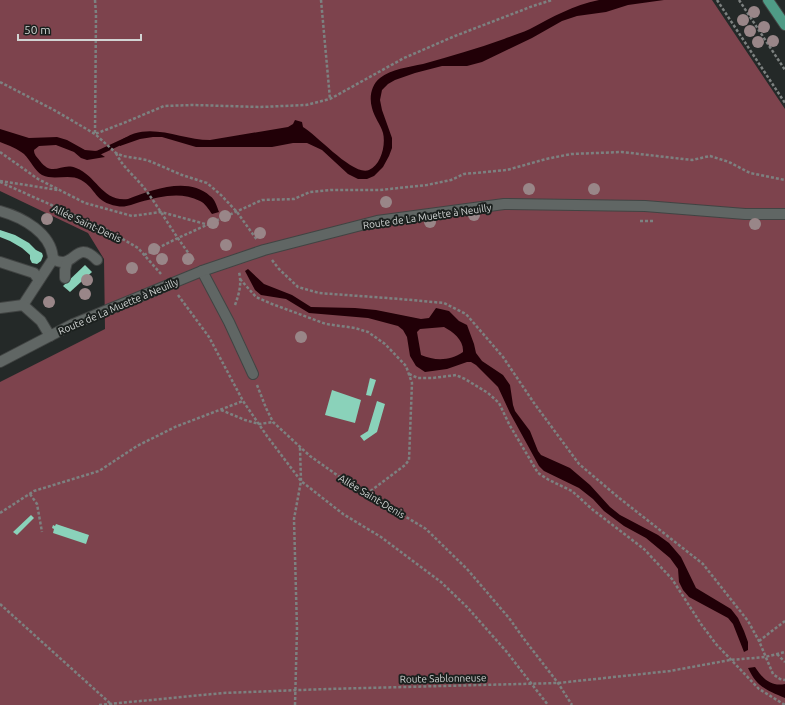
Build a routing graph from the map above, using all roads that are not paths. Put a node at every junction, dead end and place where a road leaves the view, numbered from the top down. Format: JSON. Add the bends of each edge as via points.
{"nodes":[{"id":1,"x":768,"y":0,"type":"edge"},
{"id":2,"x":785,"y":25,"type":"edge"},
{"id":3,"x":0,"y":212,"type":"edge"},
{"id":4,"x":785,"y":214,"type":"edge"},
{"id":5,"x":53,"y":259,"type":"junction"},
{"id":6,"x":97,"y":260,"type":"dead end"},
{"id":7,"x":0,"y":262,"type":"edge"},
{"id":8,"x":67,"y":262,"type":"junction"},
{"id":9,"x":202,"y":271,"type":"junction"},
{"id":10,"x":65,"y":278,"type":"dead end"},
{"id":11,"x":39,"y":280,"type":"junction"},
{"id":12,"x":23,"y":305,"type":"junction"},
{"id":13,"x":0,"y":308,"type":"edge"},
{"id":14,"x":50,"y":336,"type":"junction"},
{"id":15,"x":0,"y":362,"type":"edge"},
{"id":16,"x":253,"y":374,"type":"road end"}],
"edges":[{"from":1,"to":2,"type":"main road"},
{"from":3,"to":5,"type":"street","via":[[15,216],[41,233],[51,246]]},
{"from":4,"to":9,"type":"street","name":"Route de La Muette à Neuilly","via":[[745,214],[645,206],[504,204],[377,221],[264,250]]},
{"from":5,"to":8,"type":"street","via":[[60,263]]},
{"from":5,"to":11,"type":"street"},
{"from":6,"to":8,"type":"street","via":[[85,252],[77,254]]},
{"from":7,"to":11,"type":"street","via":[[34,273]]},
{"from":8,"to":10,"type":"street"},
{"from":9,"to":14,"type":"street","name":"Route de La Muette à Neuilly"},
{"from":9,"to":16,"type":"street"},
{"from":11,"to":12,"type":"street"},
{"from":12,"to":13,"type":"street"},
{"from":12,"to":14,"type":"street","via":[[41,321]]},
{"from":14,"to":15,"type":"street","name":"Route de La Muette à Neuilly"}]}
